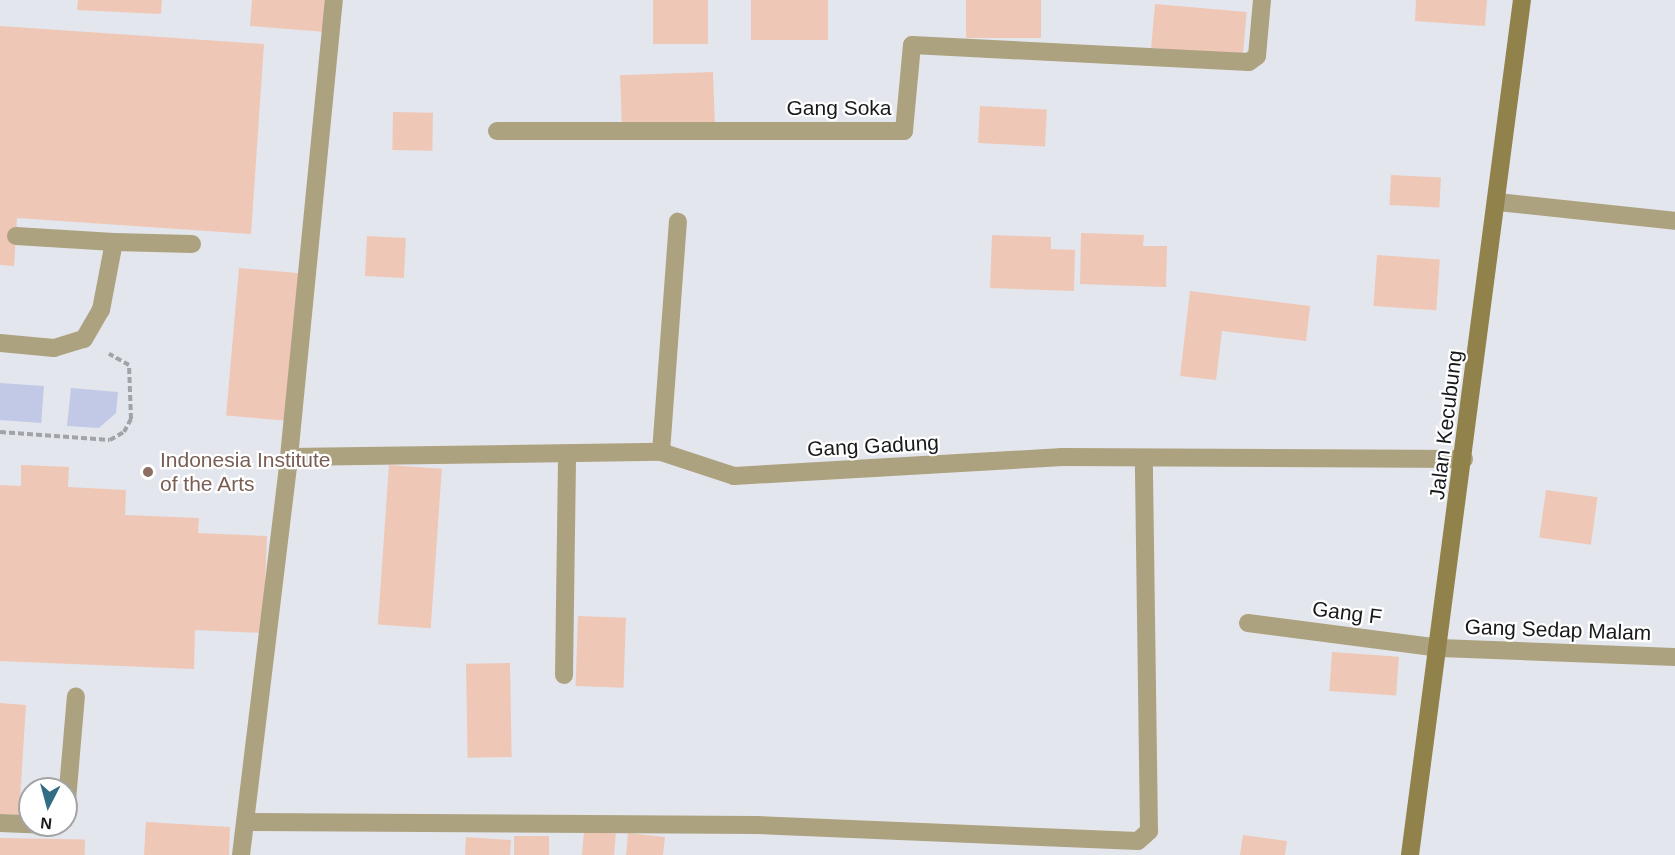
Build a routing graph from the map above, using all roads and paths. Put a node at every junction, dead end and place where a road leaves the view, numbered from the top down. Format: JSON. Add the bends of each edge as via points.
{"nodes":[{"id":1,"x":334,"y":0,"type":"edge"},
{"id":2,"x":1263,"y":0,"type":"edge"},
{"id":3,"x":1522,"y":0,"type":"edge"},
{"id":4,"x":497,"y":131,"type":"dead end"},
{"id":5,"x":1498,"y":202,"type":"junction"},
{"id":6,"x":1675,"y":221,"type":"edge"},
{"id":7,"x":678,"y":222,"type":"dead end"},
{"id":8,"x":16,"y":236,"type":"dead end"},
{"id":9,"x":114,"y":242,"type":"junction"},
{"id":10,"x":192,"y":244,"type":"dead end"},
{"id":11,"x":84,"y":339,"type":"junction"},
{"id":12,"x":0,"y":343,"type":"edge"},
{"id":13,"x":0,"y":432,"type":"edge"},
{"id":14,"x":661,"y":452,"type":"junction"},
{"id":15,"x":567,"y":455,"type":"junction"},
{"id":16,"x":289,"y":457,"type":"junction"},
{"id":17,"x":1144,"y":458,"type":"junction"},
{"id":18,"x":1464,"y":459,"type":"junction"},
{"id":19,"x":1248,"y":623,"type":"dead end"},
{"id":20,"x":1440,"y":648,"type":"junction"},
{"id":21,"x":1675,"y":657,"type":"edge"},
{"id":22,"x":564,"y":675,"type":"dead end"},
{"id":23,"x":76,"y":696,"type":"dead end"},
{"id":24,"x":69,"y":777,"type":"edge"},
{"id":25,"x":245,"y":822,"type":"junction"},
{"id":26,"x":0,"y":823,"type":"edge"},
{"id":27,"x":18,"y":824,"type":"edge"},
{"id":28,"x":241,"y":855,"type":"edge"},
{"id":29,"x":1410,"y":855,"type":"edge"}],
"edges":[{"from":1,"to":16,"type":"street"},
{"from":2,"to":4,"type":"street","name":"Gang Soka","via":[[1257,56],[1249,62],[912,45],[904,131]]},
{"from":3,"to":5,"type":"street","name":"Jalan Kecubung"},
{"from":5,"to":6,"type":"street"},
{"from":5,"to":18,"type":"street","name":"Jalan Kecubung"},
{"from":7,"to":14,"type":"street"},
{"from":8,"to":9,"type":"street"},
{"from":9,"to":10,"type":"street"},
{"from":9,"to":11,"type":"street","via":[[101,310]]},
{"from":11,"to":12,"type":"street","via":[[54,348]]},
{"from":11,"to":13,"type":"path","via":[[129,365],[131,419],[124,432],[110,440]]},
{"from":14,"to":15,"type":"street","name":"Gang Gadung"},
{"from":14,"to":17,"type":"street","name":"Gang Gadung","via":[[735,476],[1062,457]]},
{"from":15,"to":16,"type":"street","name":"Gang Gadung"},
{"from":15,"to":22,"type":"street"},
{"from":16,"to":25,"type":"street"},
{"from":17,"to":18,"type":"street","name":"Gang Gadung"},
{"from":17,"to":25,"type":"street","via":[[1149,831],[1138,841],[792,826]]},
{"from":18,"to":20,"type":"street","name":"Jalan Kecubung"},
{"from":19,"to":20,"type":"street","name":"Gang F"},
{"from":20,"to":21,"type":"street","name":"Gang Sedap Malam"},
{"from":20,"to":29,"type":"street","name":"Jalan Kecubung"},
{"from":23,"to":24,"type":"street"},
{"from":25,"to":28,"type":"street"},
{"from":26,"to":27,"type":"street"}]}
